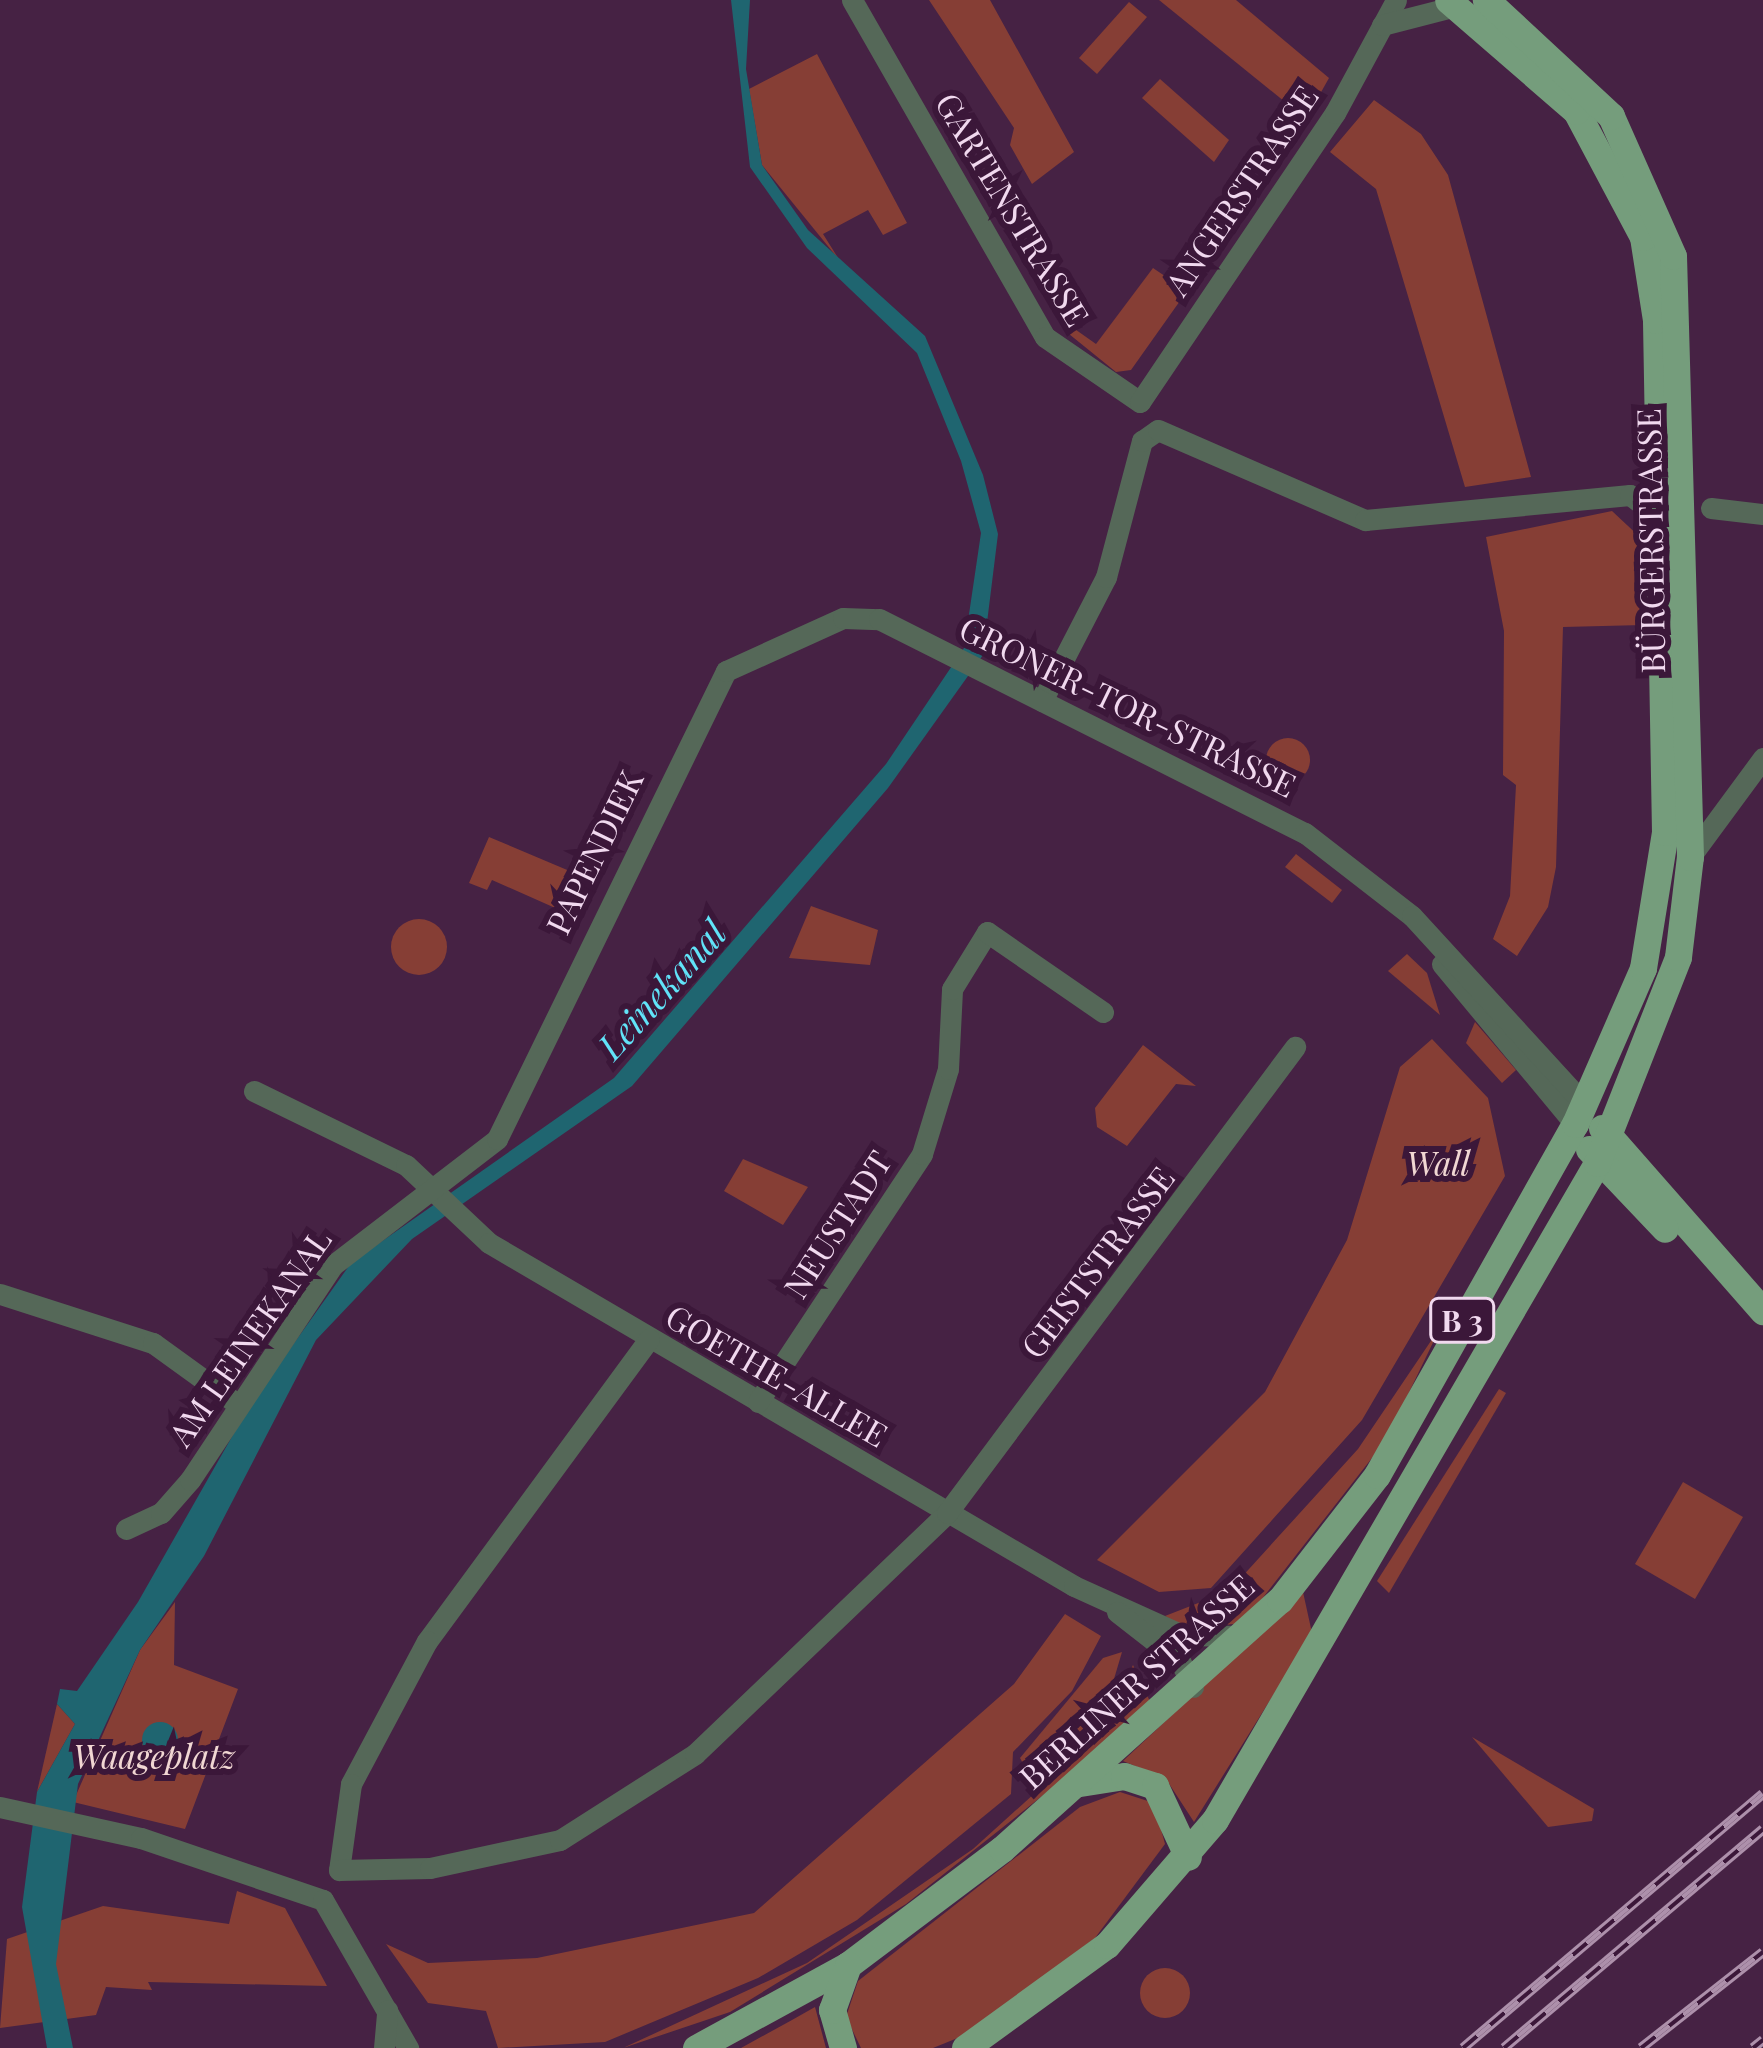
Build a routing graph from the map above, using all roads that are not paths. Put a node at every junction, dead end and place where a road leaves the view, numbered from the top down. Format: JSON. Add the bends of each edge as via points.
{"nodes":[{"id":1,"x":852,"y":0,"type":"edge"},
{"id":2,"x":1378,"y":0,"type":"edge"},
{"id":3,"x":1396,"y":0,"type":"edge"},
{"id":4,"x":1486,"y":0,"type":"edge"},
{"id":5,"x":1452,"y":3,"type":"edge"},
{"id":6,"x":1382,"y":25,"type":"junction"},
{"id":7,"x":1155,"y":392,"type":"joint"},
{"id":8,"x":1711,"y":508,"type":"dead end"},
{"id":9,"x":1763,"y":514,"type":"edge"},
{"id":10,"x":1663,"y":520,"type":"junction"},
{"id":11,"x":874,"y":617,"type":"joint"},
{"id":12,"x":1042,"y":701,"type":"junction"},
{"id":13,"x":1763,"y":758,"type":"edge"},
{"id":14,"x":1690,"y":857,"type":"junction"},
{"id":15,"x":1102,"y":1012,"type":"dead end"},
{"id":16,"x":1295,"y":1047,"type":"dead end"},
{"id":17,"x":254,"y":1090,"type":"dead end"},
{"id":18,"x":1580,"y":1115,"type":"junction"},
{"id":19,"x":1610,"y":1137,"type":"junction"},
{"id":20,"x":1597,"y":1163,"type":"junction"},
{"id":21,"x":434,"y":1187,"type":"junction"},
{"id":22,"x":1728,"y":1274,"type":"junction"},
{"id":23,"x":0,"y":1294,"type":"edge"},
{"id":24,"x":1763,"y":1311,"type":"edge"},
{"id":25,"x":649,"y":1339,"type":"junction"},
{"id":26,"x":758,"y":1402,"type":"junction"},
{"id":27,"x":236,"y":1403,"type":"junction"},
{"id":28,"x":947,"y":1513,"type":"junction"},
{"id":29,"x":126,"y":1529,"type":"dead end"},
{"id":30,"x":1107,"y":1604,"type":"junction"},
{"id":31,"x":1246,"y":1634,"type":"junction"},
{"id":32,"x":1193,"y":1687,"type":"junction"},
{"id":33,"x":1076,"y":1784,"type":"junction"},
{"id":34,"x":0,"y":1808,"type":"edge"},
{"id":35,"x":335,"y":1845,"type":"junction"},
{"id":36,"x":1187,"y":1857,"type":"junction"},
{"id":37,"x":315,"y":1896,"type":"junction"},
{"id":38,"x":848,"y":1965,"type":"junction"},
{"id":39,"x":383,"y":1999,"type":"junction"},
{"id":40,"x":384,"y":2048,"type":"edge"},
{"id":41,"x":408,"y":2048,"type":"edge"},
{"id":42,"x":418,"y":2048,"type":"edge"},
{"id":43,"x":696,"y":2048,"type":"edge"},
{"id":44,"x":843,"y":2048,"type":"edge"},
{"id":45,"x":965,"y":2048,"type":"edge"}],
"edges":[{"from":1,"to":7,"type":"street","name":"GARTENSTRASSE","via":[[1045,337],[1123,399]]},
{"from":2,"to":6,"type":"street"},
{"from":3,"to":6,"type":"street","name":"ANGERSTRASSE"},
{"from":4,"to":14,"type":"main road","name":"BÜRGERSTRASSE","via":[[1611,116],[1673,256]]},
{"from":5,"to":6,"type":"street"},
{"from":5,"to":10,"type":"main road","name":"BÜRGERSTRASSE","via":[[1576,111],[1621,177],[1656,320]]},
{"from":6,"to":7,"type":"street","name":"ANGERSTRASSE"},
{"from":8,"to":9,"type":"street"},
{"from":10,"to":12,"type":"street","via":[[1630,495],[1365,520],[1166,430],[1142,441],[1106,577]]},
{"from":10,"to":18,"type":"main road","name":"BÜRGERSTRASSE","via":[[1663,869],[1643,968]]},
{"from":11,"to":12,"type":"street","name":"GRONER-TOR-STRASSE"},
{"from":11,"to":21,"type":"street","name":"PAPENDIEK","via":[[831,622],[726,671],[502,1131]]},
{"from":12,"to":18,"type":"street","name":"GRONER-TOR-STRASSE","via":[[1287,821],[1403,909]]},
{"from":13,"to":14,"type":"street"},
{"from":14,"to":19,"type":"main road","name":"BÜRGERSTRASSE","via":[[1673,974]]},
{"from":15,"to":26,"type":"street","name":"NEUSTADT","via":[[987,932],[952,989],[948,1069],[922,1154]]},
{"from":16,"to":28,"type":"street","name":"GEISTSTRASSE"},
{"from":17,"to":21,"type":"street"},
{"from":18,"to":19,"type":"main road","name":"GRONER-TOR-STRASSE"},
{"from":18,"to":20,"type":"main road"},
{"from":18,"to":31,"type":"main road","name":"BERLINER STRASSE","number":"B 3","via":[[1377,1475]]},
{"from":19,"to":20,"type":"main road"},
{"from":19,"to":22,"type":"main road","name":"GRONER-TOR-STRASSE"},
{"from":20,"to":22,"type":"main road"},
{"from":20,"to":36,"type":"main road","number":"B 3"},
{"from":21,"to":25,"type":"street","name":"GOETHE-ALLEE","via":[[489,1243]]},
{"from":21,"to":27,"type":"street","name":"AM LEINEKANAL","via":[[333,1264]]},
{"from":22,"to":24,"type":"main road"},
{"from":23,"to":27,"type":"street","via":[[153,1343]]},
{"from":25,"to":26,"type":"street","name":"GOETHE-ALLEE"},
{"from":25,"to":35,"type":"street","via":[[443,1614],[362,1760]]},
{"from":26,"to":28,"type":"street","name":"GOETHE-ALLEE"},
{"from":27,"to":29,"type":"street","name":"AM LEINEKANAL","via":[[176,1496]]},
{"from":28,"to":30,"type":"street","name":"GOETHE-ALLEE"},
{"from":28,"to":35,"type":"street","name":"GEISTSTRASSE","via":[[879,1586],[620,1811],[522,1852],[345,1874]]},
{"from":30,"to":31,"type":"street","name":"GOETHE-ALLEE","via":[[1198,1640]]},
{"from":30,"to":32,"type":"street","name":"GOETHE-ALLEE","via":[[1180,1661]]},
{"from":31,"to":32,"type":"main road","name":"BERLINER STRASSE","number":"B 3"},
{"from":32,"to":33,"type":"main road","name":"BERLINER STRASSE","number":"B 3"},
{"from":33,"to":36,"type":"main road","via":[[1124,1776],[1155,1786]]},
{"from":33,"to":38,"type":"main road","name":"BERLINER STRASSE","number":"B 3"},
{"from":34,"to":37,"type":"street","via":[[106,1828]]},
{"from":35,"to":37,"type":"street"},
{"from":36,"to":45,"type":"main road","number":"B 3","via":[[1108,1945]]},
{"from":37,"to":39,"type":"street"},
{"from":38,"to":43,"type":"main road","name":"BERLINER STRASSE","number":"B 3"},
{"from":38,"to":44,"type":"main road","via":[[832,2010]]},
{"from":39,"to":40,"type":"street"},
{"from":39,"to":41,"type":"street"},
{"from":39,"to":42,"type":"street"}]}
